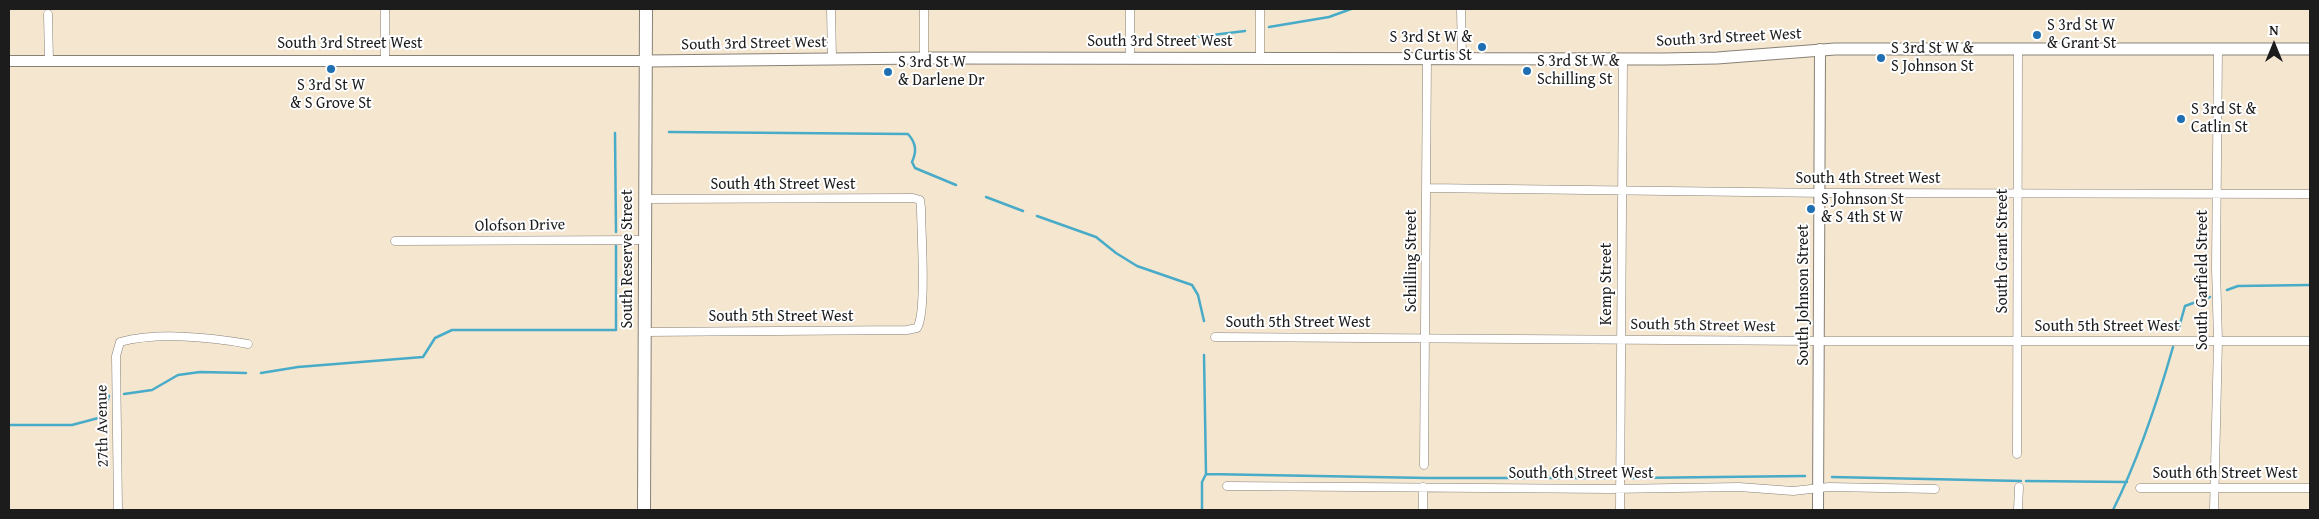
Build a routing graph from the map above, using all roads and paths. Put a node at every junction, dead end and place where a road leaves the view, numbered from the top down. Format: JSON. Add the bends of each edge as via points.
{"nodes":[{"id":1,"x":386,"y":9,"type":"edge"},
{"id":2,"x":646,"y":9,"type":"edge"},
{"id":3,"x":831,"y":9,"type":"edge"},
{"id":4,"x":924,"y":9,"type":"edge"},
{"id":5,"x":1130,"y":9,"type":"edge"},
{"id":6,"x":1260,"y":9,"type":"edge"},
{"id":7,"x":1461,"y":9,"type":"edge"},
{"id":8,"x":48,"y":14,"type":"dead end"},
{"id":9,"x":1820,"y":49,"type":"junction"},
{"id":10,"x":2018,"y":49,"type":"junction"},
{"id":11,"x":2218,"y":49,"type":"junction"},
{"id":12,"x":2310,"y":49,"type":"edge"},
{"id":13,"x":1427,"y":57,"type":"junction"},
{"id":14,"x":924,"y":58,"type":"junction"},
{"id":15,"x":1260,"y":58,"type":"junction"},
{"id":16,"x":1462,"y":58,"type":"junction"},
{"id":17,"x":1623,"y":58,"type":"junction"},
{"id":18,"x":832,"y":59,"type":"junction"},
{"id":19,"x":1130,"y":59,"type":"junction"},
{"id":20,"x":9,"y":61,"type":"edge"},
{"id":21,"x":49,"y":61,"type":"junction"},
{"id":22,"x":385,"y":61,"type":"junction"},
{"id":23,"x":646,"y":62,"type":"junction"},
{"id":24,"x":1426,"y":188,"type":"junction"},
{"id":25,"x":1621,"y":190,"type":"junction"},
{"id":26,"x":1819,"y":192,"type":"junction"},
{"id":27,"x":2017,"y":193,"type":"junction"},
{"id":28,"x":2216,"y":194,"type":"junction"},
{"id":29,"x":2310,"y":194,"type":"edge"},
{"id":30,"x":645,"y":199,"type":"junction"},
{"id":31,"x":645,"y":240,"type":"junction"},
{"id":32,"x":395,"y":241,"type":"dead end"},
{"id":33,"x":917,"y":328,"type":"joint"},
{"id":34,"x":644,"y":332,"type":"junction"},
{"id":35,"x":1215,"y":337,"type":"dead end"},
{"id":36,"x":1425,"y":337,"type":"junction"},
{"id":37,"x":1620,"y":339,"type":"junction"},
{"id":38,"x":2017,"y":341,"type":"junction"},
{"id":39,"x":2218,"y":341,"type":"junction"},
{"id":40,"x":1818,"y":342,"type":"junction"},
{"id":41,"x":2310,"y":342,"type":"edge"},
{"id":42,"x":248,"y":344,"type":"dead end"},
{"id":43,"x":2018,"y":454,"type":"dead end"},
{"id":44,"x":1424,"y":465,"type":"dead end"},
{"id":45,"x":1226,"y":486,"type":"dead end"},
{"id":46,"x":1423,"y":487,"type":"junction"},
{"id":47,"x":2019,"y":487,"type":"dead end"},
{"id":48,"x":1621,"y":488,"type":"junction"},
{"id":49,"x":2140,"y":488,"type":"dead end"},
{"id":50,"x":2214,"y":488,"type":"junction"},
{"id":51,"x":2310,"y":488,"type":"edge"},
{"id":52,"x":1818,"y":489,"type":"junction"},
{"id":53,"x":1935,"y":489,"type":"dead end"},
{"id":54,"x":118,"y":510,"type":"edge"},
{"id":55,"x":644,"y":510,"type":"edge"},
{"id":56,"x":1423,"y":510,"type":"edge"},
{"id":57,"x":1620,"y":510,"type":"edge"},
{"id":58,"x":1818,"y":510,"type":"edge"},
{"id":59,"x":2018,"y":510,"type":"edge"},
{"id":60,"x":2214,"y":510,"type":"edge"}],
"edges":[{"from":1,"to":22,"type":"street"},
{"from":2,"to":23,"type":"highway","name":"South Reserve Street"},
{"from":3,"to":18,"type":"street"},
{"from":4,"to":14,"type":"street"},
{"from":5,"to":19,"type":"street"},
{"from":6,"to":15,"type":"street"},
{"from":7,"to":16,"type":"street"},
{"from":8,"to":21,"type":"street"},
{"from":9,"to":10,"type":"main road","name":"South 3rd Street West"},
{"from":9,"to":17,"type":"main road","name":"South 3rd Street West","via":[[1718,58]]},
{"from":9,"to":26,"type":"street","name":"South Johnson Street"},
{"from":10,"to":11,"type":"main road","name":"South 3rd Street West"},
{"from":10,"to":27,"type":"street","name":"South Grant Street"},
{"from":11,"to":12,"type":"main road","name":"South 3rd Street West"},
{"from":11,"to":28,"type":"street","name":"South Garfield Street"},
{"from":13,"to":15,"type":"main road","name":"South 3rd Street West"},
{"from":13,"to":16,"type":"main road","name":"South 3rd Street West"},
{"from":13,"to":24,"type":"street","name":"Schilling Street"},
{"from":14,"to":18,"type":"main road","name":"South 3rd Street West"},
{"from":14,"to":19,"type":"main road","name":"South 3rd Street West"},
{"from":15,"to":19,"type":"main road","name":"South 3rd Street West"},
{"from":16,"to":17,"type":"main road","name":"South 3rd Street West"},
{"from":17,"to":25,"type":"street","name":"Kemp Street"},
{"from":18,"to":23,"type":"main road","name":"South 3rd Street West"},
{"from":20,"to":21,"type":"street","name":"South 3rd Street West"},
{"from":21,"to":22,"type":"street","name":"South 3rd Street West"},
{"from":22,"to":23,"type":"street","name":"South 3rd Street West"},
{"from":23,"to":30,"type":"highway","name":"South Reserve Street"},
{"from":24,"to":25,"type":"street","name":"South 4th Street West"},
{"from":24,"to":36,"type":"street","name":"Schilling Street"},
{"from":25,"to":26,"type":"street","name":"South 4th Street West"},
{"from":25,"to":37,"type":"street","name":"Kemp Street"},
{"from":26,"to":27,"type":"street","name":"South 4th Street West"},
{"from":26,"to":40,"type":"street","name":"South Johnson Street"},
{"from":27,"to":28,"type":"street","name":"South 4th Street West"},
{"from":27,"to":38,"type":"street","name":"South Grant Street"},
{"from":28,"to":29,"type":"street","name":"South 4th Street West"},
{"from":28,"to":39,"type":"street","name":"South Garfield Street"},
{"from":30,"to":31,"type":"highway","name":"South Reserve Street"},
{"from":30,"to":33,"type":"street","name":"South 4th Street West","via":[[920,200],[922,300]]},
{"from":31,"to":32,"type":"street","name":"Olofson Drive"},
{"from":31,"to":34,"type":"highway","name":"South Reserve Street"},
{"from":33,"to":34,"type":"street","name":"South 5th Street West"},
{"from":34,"to":55,"type":"highway","name":"South Reserve Street"},
{"from":35,"to":36,"type":"street","name":"South 5th Street West"},
{"from":36,"to":37,"type":"street","name":"South 5th Street West"},
{"from":36,"to":44,"type":"street","name":"Schilling Street"},
{"from":37,"to":40,"type":"street","name":"South 5th Street West"},
{"from":37,"to":48,"type":"street","name":"Kemp Street"},
{"from":38,"to":39,"type":"street","name":"South 5th Street West"},
{"from":38,"to":40,"type":"street","name":"South 5th Street West"},
{"from":38,"to":43,"type":"street","name":"South Grant Street"},
{"from":39,"to":41,"type":"street","name":"South 5th Street West"},
{"from":39,"to":50,"type":"street","name":"South Garfield Street"},
{"from":40,"to":52,"type":"street","name":"South Johnson Street"},
{"from":42,"to":54,"type":"street","name":"27th Avenue","via":[[212,337],[120,342],[116,356]]},
{"from":45,"to":46,"type":"street","name":"South 6th Street West"},
{"from":46,"to":48,"type":"street","name":"South 6th Street West"},
{"from":46,"to":56,"type":"street"},
{"from":47,"to":59,"type":"street"},
{"from":48,"to":52,"type":"street","name":"South 6th Street West","via":[[1730,486],[1793,491]]},
{"from":48,"to":57,"type":"street","name":"Kemp Street"},
{"from":49,"to":50,"type":"street","name":"South 6th Street West"},
{"from":50,"to":51,"type":"street","name":"South 6th Street West"},
{"from":50,"to":60,"type":"street","name":"South Garfield Street"},
{"from":52,"to":53,"type":"street","name":"South 6th Street West"},
{"from":52,"to":58,"type":"street","name":"South Johnson Street"}]}
